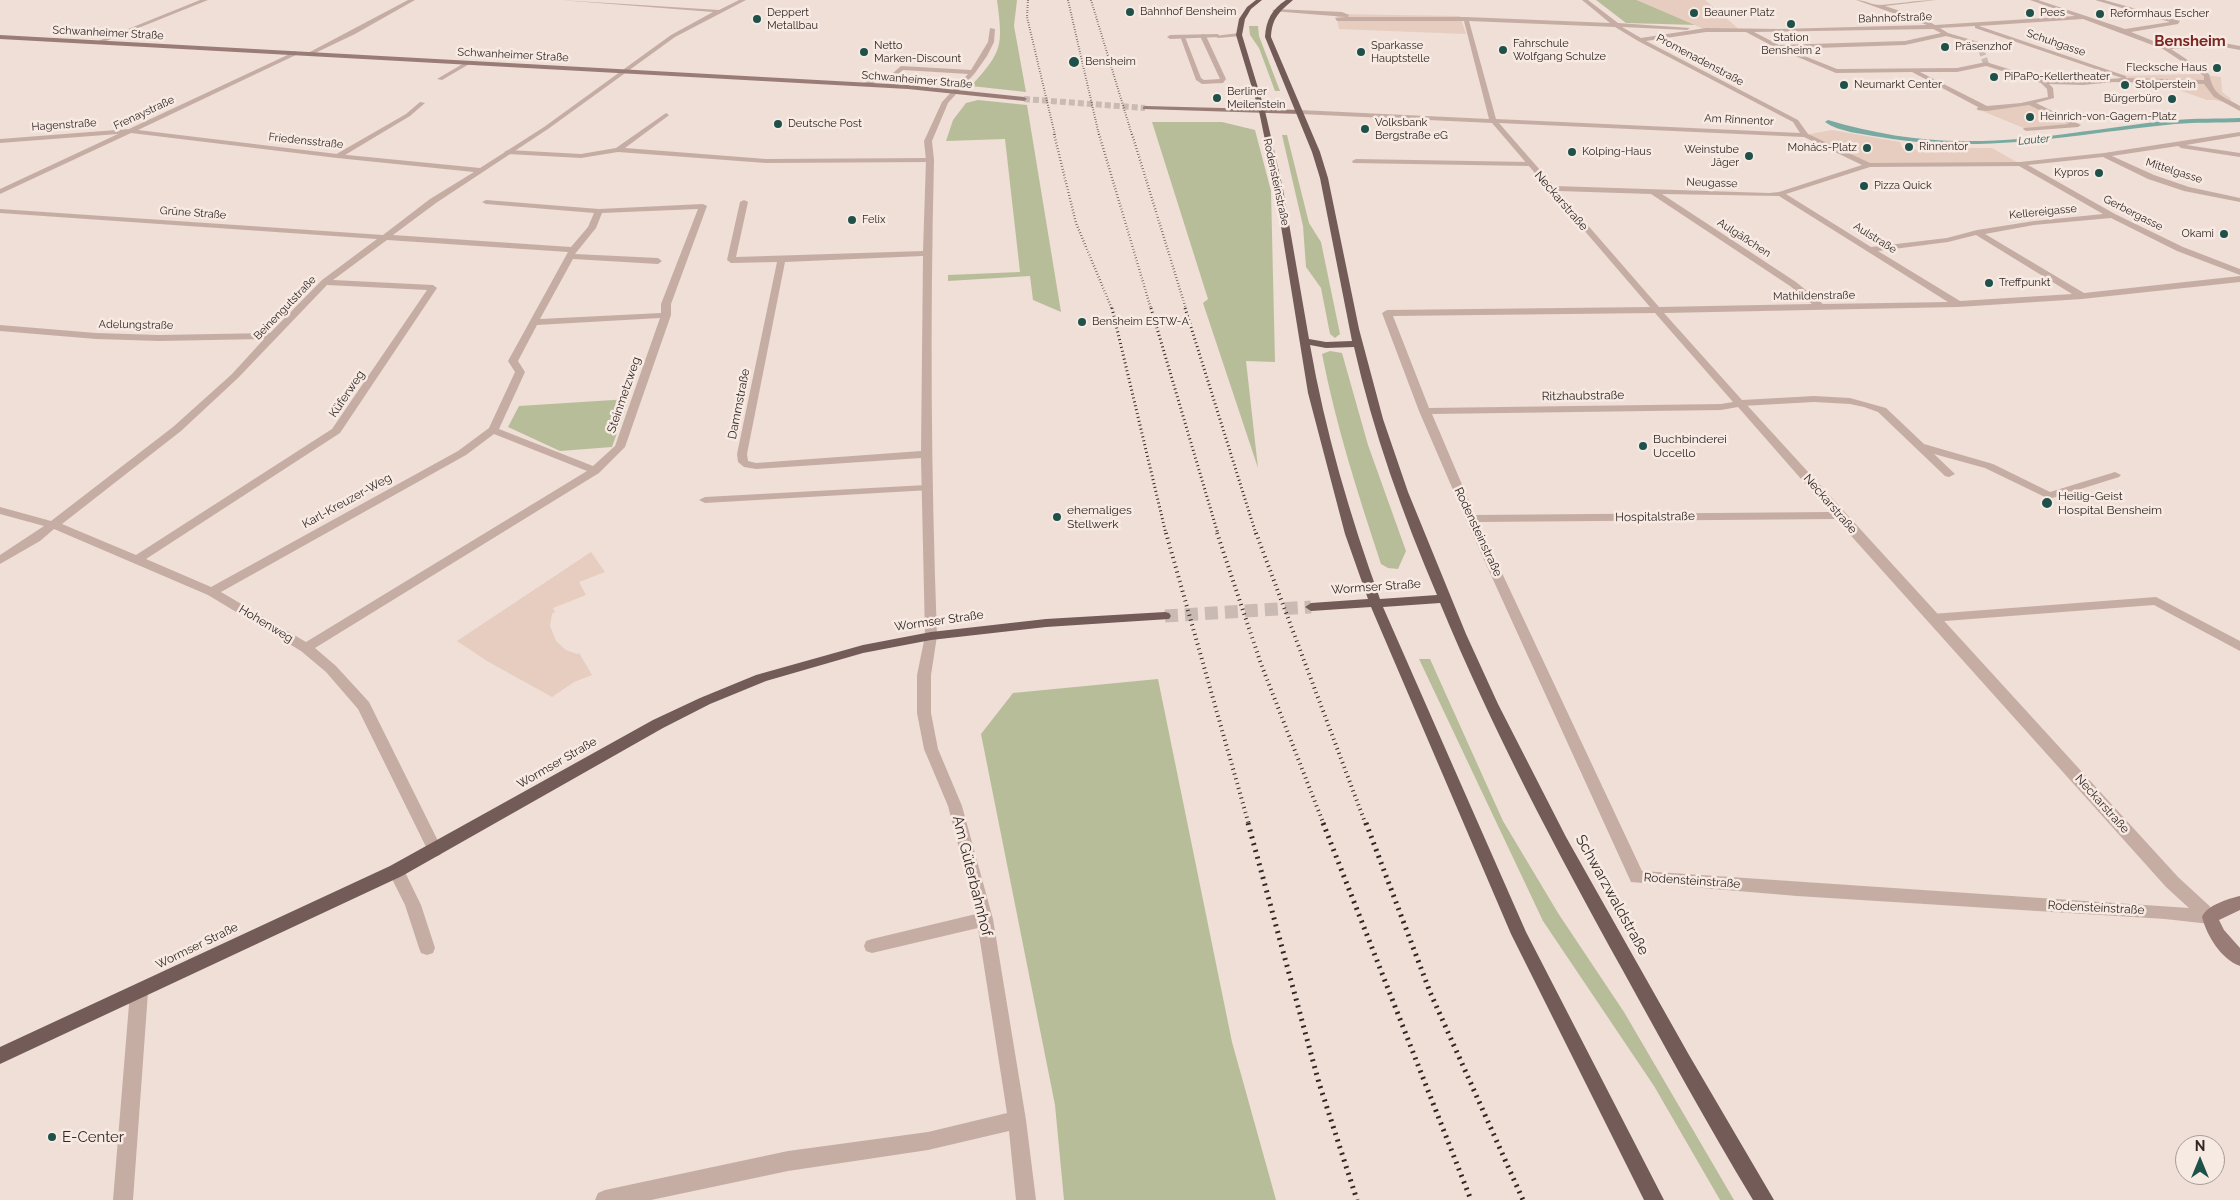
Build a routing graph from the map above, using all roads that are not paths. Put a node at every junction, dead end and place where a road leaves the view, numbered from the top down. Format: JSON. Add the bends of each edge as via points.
{"nodes":[{"id":1,"x":205,"y":0,"type":"edge"},
{"id":2,"x":412,"y":0,"type":"edge"},
{"id":3,"x":563,"y":0,"type":"edge"},
{"id":4,"x":575,"y":0,"type":"edge"},
{"id":5,"x":743,"y":0,"type":"edge"},
{"id":6,"x":1259,"y":0,"type":"edge"},
{"id":7,"x":1290,"y":0,"type":"edge"},
{"id":8,"x":1585,"y":0,"type":"edge"},
{"id":9,"x":1859,"y":0,"type":"edge"},
{"id":10,"x":1933,"y":0,"type":"edge"},
{"id":11,"x":2033,"y":0,"type":"edge"},
{"id":12,"x":2098,"y":0,"type":"edge"},
{"id":13,"x":1878,"y":6,"type":"junction"},
{"id":14,"x":718,"y":11,"type":"junction"},
{"id":15,"x":1275,"y":11,"type":"junction"},
{"id":16,"x":2083,"y":17,"type":"junction"},
{"id":17,"x":1337,"y":19,"type":"dead end"},
{"id":18,"x":1352,"y":19,"type":"junction"},
{"id":19,"x":1466,"y":19,"type":"junction"},
{"id":20,"x":1616,"y":25,"type":"junction"},
{"id":21,"x":1970,"y":25,"type":"junction"},
{"id":22,"x":1933,"y":27,"type":"junction"},
{"id":23,"x":992,"y":30,"type":"dead end"},
{"id":24,"x":1706,"y":30,"type":"junction"},
{"id":25,"x":1746,"y":31,"type":"junction"},
{"id":26,"x":2124,"y":31,"type":"junction"},
{"id":27,"x":1946,"y":34,"type":"junction"},
{"id":28,"x":1238,"y":35,"type":"junction"},
{"id":29,"x":1203,"y":36,"type":"junction"},
{"id":30,"x":0,"y":37,"type":"edge"},
{"id":31,"x":1170,"y":37,"type":"dead end"},
{"id":32,"x":1182,"y":37,"type":"junction"},
{"id":33,"x":1640,"y":40,"type":"junction"},
{"id":34,"x":98,"y":42,"type":"junction"},
{"id":35,"x":1778,"y":47,"type":"junction"},
{"id":36,"x":1990,"y":47,"type":"dead end"},
{"id":37,"x":2165,"y":48,"type":"junction"},
{"id":38,"x":2240,"y":48,"type":"edge"},
{"id":39,"x":296,"y":53,"type":"junction"},
{"id":40,"x":309,"y":54,"type":"junction"},
{"id":41,"x":468,"y":63,"type":"junction"},
{"id":42,"x":624,"y":71,"type":"junction"},
{"id":43,"x":1913,"y":71,"type":"junction"},
{"id":44,"x":973,"y":72,"type":"junction"},
{"id":45,"x":440,"y":78,"type":"dead end"},
{"id":46,"x":2136,"y":81,"type":"junction"},
{"id":47,"x":2043,"y":82,"type":"junction"},
{"id":48,"x":2205,"y":82,"type":"junction"},
{"id":49,"x":864,"y":84,"type":"junction"},
{"id":50,"x":954,"y":92,"type":"junction"},
{"id":51,"x":1024,"y":99,"type":"tunnel mouth"},
{"id":52,"x":2240,"y":102,"type":"edge"},
{"id":53,"x":422,"y":103,"type":"dead end"},
{"id":54,"x":2032,"y":103,"type":"junction"},
{"id":55,"x":2232,"y":104,"type":"junction"},
{"id":56,"x":1145,"y":108,"type":"tunnel mouth"},
{"id":57,"x":1987,"y":109,"type":"junction"},
{"id":58,"x":2240,"y":109,"type":"edge"},
{"id":59,"x":1262,"y":110,"type":"junction"},
{"id":60,"x":1979,"y":110,"type":"dead end"},
{"id":61,"x":1300,"y":112,"type":"junction"},
{"id":62,"x":666,"y":115,"type":"dead end"},
{"id":63,"x":1492,"y":120,"type":"junction"},
{"id":64,"x":2026,"y":129,"type":"dead end"},
{"id":65,"x":129,"y":131,"type":"junction"},
{"id":66,"x":2240,"y":134,"type":"edge"},
{"id":67,"x":1805,"y":135,"type":"junction"},
{"id":68,"x":0,"y":140,"type":"edge"},
{"id":69,"x":2169,"y":144,"type":"junction"},
{"id":70,"x":618,"y":150,"type":"junction"},
{"id":71,"x":508,"y":152,"type":"junction"},
{"id":72,"x":2104,"y":155,"type":"junction"},
{"id":73,"x":2240,"y":155,"type":"edge"},
{"id":74,"x":337,"y":156,"type":"junction"},
{"id":75,"x":930,"y":160,"type":"junction"},
{"id":76,"x":1356,"y":161,"type":"dead end"},
{"id":77,"x":1529,"y":164,"type":"junction"},
{"id":78,"x":2020,"y":164,"type":"junction"},
{"id":79,"x":1869,"y":165,"type":"junction"},
{"id":80,"x":481,"y":170,"type":"junction"},
{"id":81,"x":1550,"y":188,"type":"junction"},
{"id":82,"x":1652,"y":191,"type":"junction"},
{"id":83,"x":0,"y":192,"type":"edge"},
{"id":84,"x":1780,"y":194,"type":"junction"},
{"id":85,"x":2240,"y":200,"type":"edge"},
{"id":86,"x":486,"y":202,"type":"dead end"},
{"id":87,"x":744,"y":202,"type":"dead end"},
{"id":88,"x":0,"y":211,"type":"edge"},
{"id":89,"x":599,"y":211,"type":"junction"},
{"id":90,"x":2112,"y":216,"type":"junction"},
{"id":91,"x":1977,"y":232,"type":"junction"},
{"id":92,"x":384,"y":236,"type":"junction"},
{"id":93,"x":1872,"y":249,"type":"junction"},
{"id":94,"x":573,"y":253,"type":"junction"},
{"id":95,"x":927,"y":253,"type":"junction"},
{"id":96,"x":782,"y":258,"type":"junction"},
{"id":97,"x":658,"y":261,"type":"dead end"},
{"id":98,"x":2240,"y":272,"type":"edge"},
{"id":99,"x":2240,"y":278,"type":"edge"},
{"id":100,"x":325,"y":282,"type":"junction"},
{"id":101,"x":2082,"y":296,"type":"junction"},
{"id":102,"x":1958,"y":304,"type":"junction"},
{"id":103,"x":1821,"y":307,"type":"junction"},
{"id":104,"x":1657,"y":310,"type":"junction"},
{"id":105,"x":1387,"y":313,"type":"joint"},
{"id":106,"x":666,"y":315,"type":"junction"},
{"id":107,"x":535,"y":322,"type":"junction"},
{"id":108,"x":0,"y":328,"type":"edge"},
{"id":109,"x":273,"y":336,"type":"junction"},
{"id":110,"x":1304,"y":341,"type":"junction"},
{"id":111,"x":1356,"y":344,"type":"junction"},
{"id":112,"x":1742,"y":404,"type":"junction"},
{"id":113,"x":1424,"y":411,"type":"junction"},
{"id":114,"x":493,"y":430,"type":"junction"},
{"id":115,"x":1920,"y":446,"type":"junction"},
{"id":116,"x":927,"y":454,"type":"junction"},
{"id":117,"x":595,"y":471,"type":"junction"},
{"id":118,"x":1949,"y":474,"type":"dead end"},
{"id":119,"x":2115,"y":475,"type":"dead end"},
{"id":120,"x":926,"y":488,"type":"junction"},
{"id":121,"x":705,"y":500,"type":"dead end"},
{"id":122,"x":0,"y":510,"type":"edge"},
{"id":123,"x":1839,"y":515,"type":"junction"},
{"id":124,"x":1471,"y":519,"type":"junction"},
{"id":125,"x":54,"y":524,"type":"junction"},
{"id":126,"x":138,"y":559,"type":"junction"},
{"id":127,"x":0,"y":560,"type":"edge"},
{"id":128,"x":212,"y":592,"type":"junction"},
{"id":129,"x":1443,"y":599,"type":"junction"},
{"id":130,"x":1376,"y":604,"type":"junction"},
{"id":131,"x":1311,"y":608,"type":"tunnel mouth"},
{"id":132,"x":1165,"y":616,"type":"tunnel mouth"},
{"id":133,"x":1932,"y":618,"type":"junction"},
{"id":134,"x":931,"y":636,"type":"junction"},
{"id":135,"x":2240,"y":647,"type":"edge"},
{"id":136,"x":306,"y":648,"type":"junction"},
{"id":137,"x":435,"y":851,"type":"junction"},
{"id":138,"x":396,"y":872,"type":"junction"},
{"id":139,"x":2240,"y":904,"type":"edge"},
{"id":140,"x":2210,"y":917,"type":"junction"},
{"id":141,"x":985,"y":919,"type":"junction"},
{"id":142,"x":872,"y":946,"type":"dead end"},
{"id":143,"x":427,"y":948,"type":"dead end"},
{"id":144,"x":2240,"y":960,"type":"edge"},
{"id":145,"x":139,"y":992,"type":"junction"},
{"id":146,"x":0,"y":1056,"type":"edge"},
{"id":147,"x":1017,"y":1120,"type":"junction"},
{"id":148,"x":122,"y":1200,"type":"edge"},
{"id":149,"x":605,"y":1200,"type":"edge"},
{"id":150,"x":1026,"y":1200,"type":"edge"},
{"id":151,"x":1654,"y":1200,"type":"edge"},
{"id":152,"x":1764,"y":1200,"type":"edge"}],
"edges":[{"from":1,"to":34,"type":"street"},
{"from":2,"to":40,"type":"street"},
{"from":3,"to":4,"type":"street"},
{"from":4,"to":14,"type":"street"},
{"from":5,"to":14,"type":"street","name":"Beinengutstraße"},
{"from":6,"to":28,"type":"main road","name":"Rodensteinstraße","via":[[1240,22]]},
{"from":7,"to":15,"type":"main road"},
{"from":8,"to":20,"type":"street","name":"Promenadenstraße"},
{"from":9,"to":13,"type":"street"},
{"from":10,"to":13,"type":"street"},
{"from":11,"to":16,"type":"street"},
{"from":12,"to":26,"type":"street","via":[[2178,22]]},
{"from":13,"to":22,"type":"street","via":[[1922,20]]},
{"from":14,"to":42,"type":"street","name":"Beinengutstraße","via":[[673,36]]},
{"from":15,"to":18,"type":"street","name":"Bahnhofstraße","via":[[1342,14]]},
{"from":15,"to":61,"type":"main road","via":[[1269,21],[1268,38]]},
{"from":16,"to":21,"type":"street","name":"Bahnhofstraße"},
{"from":16,"to":26,"type":"street"},
{"from":17,"to":18,"type":"street","name":"Bahnhofstraße"},
{"from":18,"to":19,"type":"street","name":"Bahnhofstraße"},
{"from":19,"to":20,"type":"street","name":"Bahnhofstraße"},
{"from":19,"to":63,"type":"street","name":"Neckarstraße"},
{"from":20,"to":24,"type":"street","name":"Bahnhofstraße"},
{"from":20,"to":33,"type":"street","name":"Promenadenstraße"},
{"from":21,"to":22,"type":"street","name":"Bahnhofstraße"},
{"from":21,"to":46,"type":"street","name":"Schuhgasse"},
{"from":22,"to":25,"type":"street","name":"Bahnhofstraße"},
{"from":22,"to":27,"type":"street"},
{"from":23,"to":44,"type":"street","via":[[991,42]]},
{"from":24,"to":25,"type":"street","name":"Bahnhofstraße"},
{"from":24,"to":33,"type":"street","name":"Bahnhofstraße"},
{"from":25,"to":35,"type":"street"},
{"from":26,"to":37,"type":"street"},
{"from":27,"to":35,"type":"street","via":[[1905,42]]},
{"from":27,"to":36,"type":"street"},
{"from":28,"to":29,"type":"street"},
{"from":28,"to":59,"type":"main road","name":"Rodensteinstraße"},
{"from":29,"to":32,"type":"street"},
{"from":29,"to":32,"type":"street","via":[[1223,79],[1221,82],[1198,79]]},
{"from":30,"to":34,"type":"main road","name":"Schwanheimer Straße"},
{"from":31,"to":32,"type":"street"},
{"from":33,"to":67,"type":"street","name":"Promenadenstraße","via":[[1796,121]]},
{"from":34,"to":39,"type":"main road","name":"Schwanheimer Straße"},
{"from":35,"to":43,"type":"street","via":[[1836,71]]},
{"from":37,"to":38,"type":"street","via":[[2224,45]]},
{"from":37,"to":48,"type":"street","via":[[2207,75]]},
{"from":39,"to":40,"type":"main road","name":"Schwanheimer Straße"},
{"from":39,"to":65,"type":"street","name":"Frenaystraße"},
{"from":40,"to":41,"type":"main road","name":"Schwanheimer Straße"},
{"from":41,"to":42,"type":"main road","name":"Schwanheimer Straße"},
{"from":41,"to":45,"type":"street"},
{"from":42,"to":49,"type":"main road","name":"Schwanheimer Straße"},
{"from":42,"to":71,"type":"street","name":"Beinengutstraße"},
{"from":43,"to":47,"type":"street","via":[[1957,70],[1986,64]]},
{"from":43,"to":57,"type":"street"},
{"from":44,"to":49,"type":"street","via":[[901,68],[895,74]]},
{"from":44,"to":50,"type":"street"},
{"from":46,"to":47,"type":"street"},
{"from":46,"to":48,"type":"street"},
{"from":47,"to":54,"type":"street","via":[[2050,88],[2051,98]]},
{"from":48,"to":55,"type":"street","via":[[2209,91]]},
{"from":49,"to":50,"type":"main road","name":"Schwanheimer Straße"},
{"from":50,"to":51,"type":"main road","name":"Schwanheimer Straße"},
{"from":50,"to":75,"type":"street","via":[[928,141]]},
{"from":52,"to":55,"type":"street"},
{"from":53,"to":74,"type":"street","via":[[408,115]]},
{"from":54,"to":57,"type":"street"},
{"from":54,"to":64,"type":"street","via":[[2077,124]]},
{"from":55,"to":58,"type":"street"},
{"from":56,"to":59,"type":"main road"},
{"from":57,"to":60,"type":"street"},
{"from":59,"to":61,"type":"main road"},
{"from":59,"to":110,"type":"main road","name":"Rodensteinstraße","via":[[1279,188]]},
{"from":61,"to":63,"type":"street","name":"Am Rinnentor"},
{"from":61,"to":111,"type":"main road","via":[[1324,178]]},
{"from":62,"to":70,"type":"street"},
{"from":63,"to":67,"type":"street","name":"Am Rinnentor"},
{"from":63,"to":77,"type":"street","name":"Neckarstraße"},
{"from":65,"to":68,"type":"street","name":"Hagenstraße"},
{"from":65,"to":74,"type":"street","name":"Friedensstraße"},
{"from":65,"to":83,"type":"street","name":"Frenaystraße"},
{"from":66,"to":69,"type":"street","name":"Am Rinnentor"},
{"from":67,"to":79,"type":"street","name":"Am Rinnentor"},
{"from":69,"to":72,"type":"street","name":"Am Rinnentor"},
{"from":69,"to":73,"type":"street","name":"Am Rinnentor"},
{"from":70,"to":71,"type":"street","via":[[581,156]]},
{"from":70,"to":75,"type":"street","via":[[766,161]]},
{"from":71,"to":80,"type":"street","name":"Beinengutstraße"},
{"from":72,"to":78,"type":"street","name":"Am Rinnentor"},
{"from":72,"to":85,"type":"street","name":"Mittelgasse","via":[[2187,190]]},
{"from":74,"to":80,"type":"street","name":"Friedensstraße"},
{"from":75,"to":95,"type":"street"},
{"from":76,"to":77,"type":"street"},
{"from":77,"to":81,"type":"street","name":"Neckarstraße"},
{"from":78,"to":79,"type":"street","name":"Am Rinnentor"},
{"from":78,"to":90,"type":"street","name":"Gerbergasse"},
{"from":79,"to":84,"type":"street","name":"Neugasse"},
{"from":80,"to":92,"type":"street","name":"Beinengutstraße"},
{"from":81,"to":82,"type":"street","name":"Neugasse"},
{"from":81,"to":104,"type":"street","name":"Neckarstraße"},
{"from":82,"to":84,"type":"street","name":"Neugasse","via":[[1758,196]]},
{"from":82,"to":103,"type":"street","name":"Aulgäßchen","via":[[1793,284]]},
{"from":84,"to":93,"type":"street","name":"Aulstraße"},
{"from":86,"to":89,"type":"street","name":"Steinmetzweg"},
{"from":87,"to":96,"type":"street","via":[[731,260]]},
{"from":88,"to":92,"type":"street","name":"Grüne Straße"},
{"from":89,"to":94,"type":"street","name":"Karl-Kreuzer-Weg","via":[[592,228]]},
{"from":89,"to":106,"type":"street","name":"Steinmetzweg","via":[[703,206],[666,304]]},
{"from":90,"to":91,"type":"street","name":"Kellereigasse"},
{"from":90,"to":98,"type":"street","name":"Gerbergasse","via":[[2180,249]]},
{"from":91,"to":93,"type":"street","name":"Kellereigasse","via":[[1948,240]]},
{"from":91,"to":101,"type":"street"},
{"from":92,"to":94,"type":"street"},
{"from":92,"to":100,"type":"street","name":"Beinengutstraße"},
{"from":93,"to":102,"type":"street","name":"Aulstraße"},
{"from":94,"to":97,"type":"street"},
{"from":94,"to":107,"type":"street","name":"Karl-Kreuzer-Weg"},
{"from":95,"to":96,"type":"street"},
{"from":95,"to":116,"type":"street"},
{"from":96,"to":116,"type":"street","name":"Dammstraße","via":[[743,462],[756,466]]},
{"from":99,"to":101,"type":"street","name":"Mathildenstraße"},
{"from":100,"to":109,"type":"street","name":"Beinengutstraße","via":[[300,304]]},
{"from":100,"to":126,"type":"street","name":"Küferweg","via":[[433,288],[336,431]]},
{"from":101,"to":102,"type":"street","name":"Mathildenstraße"},
{"from":102,"to":103,"type":"street","name":"Mathildenstraße"},
{"from":103,"to":104,"type":"street","name":"Mathildenstraße"},
{"from":104,"to":105,"type":"street","name":"Mathildenstraße"},
{"from":104,"to":112,"type":"street","name":"Neckarstraße"},
{"from":105,"to":113,"type":"street","name":"Rodensteinstraße"},
{"from":106,"to":107,"type":"street"},
{"from":106,"to":117,"type":"street","name":"Steinmetzweg","via":[[620,447]]},
{"from":107,"to":114,"type":"street","name":"Karl-Kreuzer-Weg","via":[[513,362],[520,372]]},
{"from":108,"to":109,"type":"street","name":"Adelungstraße","via":[[159,338]]},
{"from":109,"to":125,"type":"street","name":"Beinengutstraße","via":[[177,429]]},
{"from":110,"to":111,"type":"main road","via":[[1326,345]]},
{"from":110,"to":130,"type":"main road","name":"Rodensteinstraße","via":[[1329,459]]},
{"from":111,"to":129,"type":"main road","via":[[1399,481]]},
{"from":112,"to":113,"type":"street","name":"Ritzhaubstraße","via":[[1720,407]]},
{"from":112,"to":115,"type":"street","name":"Ritzhaubstraße","via":[[1858,400],[1882,410]]},
{"from":112,"to":123,"type":"street","name":"Neckarstraße"},
{"from":113,"to":124,"type":"street","name":"Rodensteinstraße"},
{"from":114,"to":117,"type":"street"},
{"from":114,"to":128,"type":"street","name":"Karl-Kreuzer-Weg","via":[[462,453]]},
{"from":115,"to":118,"type":"street","name":"Ritzhaubstraße"},
{"from":115,"to":119,"type":"street","via":[[1989,466],[2050,496]]},
{"from":116,"to":120,"type":"street"},
{"from":117,"to":136,"type":"street","name":"Steinmetzweg"},
{"from":120,"to":121,"type":"street"},
{"from":120,"to":134,"type":"street"},
{"from":122,"to":125,"type":"street","name":"Hohenweg"},
{"from":123,"to":124,"type":"street","name":"Hospitalstraße"},
{"from":123,"to":133,"type":"street","name":"Neckarstraße"},
{"from":124,"to":140,"type":"street","name":"Rodensteinstraße","via":[[1637,877]]},
{"from":125,"to":126,"type":"street","name":"Hohenweg"},
{"from":125,"to":127,"type":"street","name":"Beinengutstraße"},
{"from":126,"to":128,"type":"street","name":"Hohenweg"},
{"from":128,"to":136,"type":"street","name":"Hohenweg"},
{"from":129,"to":130,"type":"main road","name":"Wormser Straße"},
{"from":129,"to":152,"type":"main road","name":"Schwarzwaldstraße","via":[[1470,661],[1580,879]]},
{"from":130,"to":131,"type":"main road","name":"Wormser Straße"},
{"from":130,"to":151,"type":"main road","via":[[1519,934]]},
{"from":132,"to":134,"type":"main road","name":"Wormser Straße","via":[[1046,623]]},
{"from":133,"to":135,"type":"street","via":[[2156,601]]},
{"from":133,"to":140,"type":"street","name":"Neckarstraße","via":[[2172,882]]},
{"from":134,"to":137,"type":"main road","name":"Wormser Straße","via":[[809,663],[705,701],[658,724]]},
{"from":134,"to":141,"type":"street","name":"Am Güterbahnhof","via":[[924,675],[924,713],[931,749],[955,806]]},
{"from":136,"to":137,"type":"street","name":"Hohenweg","via":[[364,706]]},
{"from":137,"to":138,"type":"main road","name":"Wormser Straße"},
{"from":138,"to":143,"type":"street","via":[[413,905]]},
{"from":138,"to":145,"type":"main road","name":"Wormser Straße"},
{"from":139,"to":140,"type":"main road"},
{"from":140,"to":144,"type":"main road","name":"Neckarstraße","via":[[2212,928],[2223,944]]},
{"from":141,"to":142,"type":"street"},
{"from":141,"to":147,"type":"street","name":"Am Güterbahnhof"},
{"from":145,"to":146,"type":"main road","name":"Wormser Straße"},
{"from":145,"to":148,"type":"street"},
{"from":147,"to":149,"type":"street","via":[[928,1141],[788,1161]]},
{"from":147,"to":150,"type":"street","name":"Am Güterbahnhof"}]}
